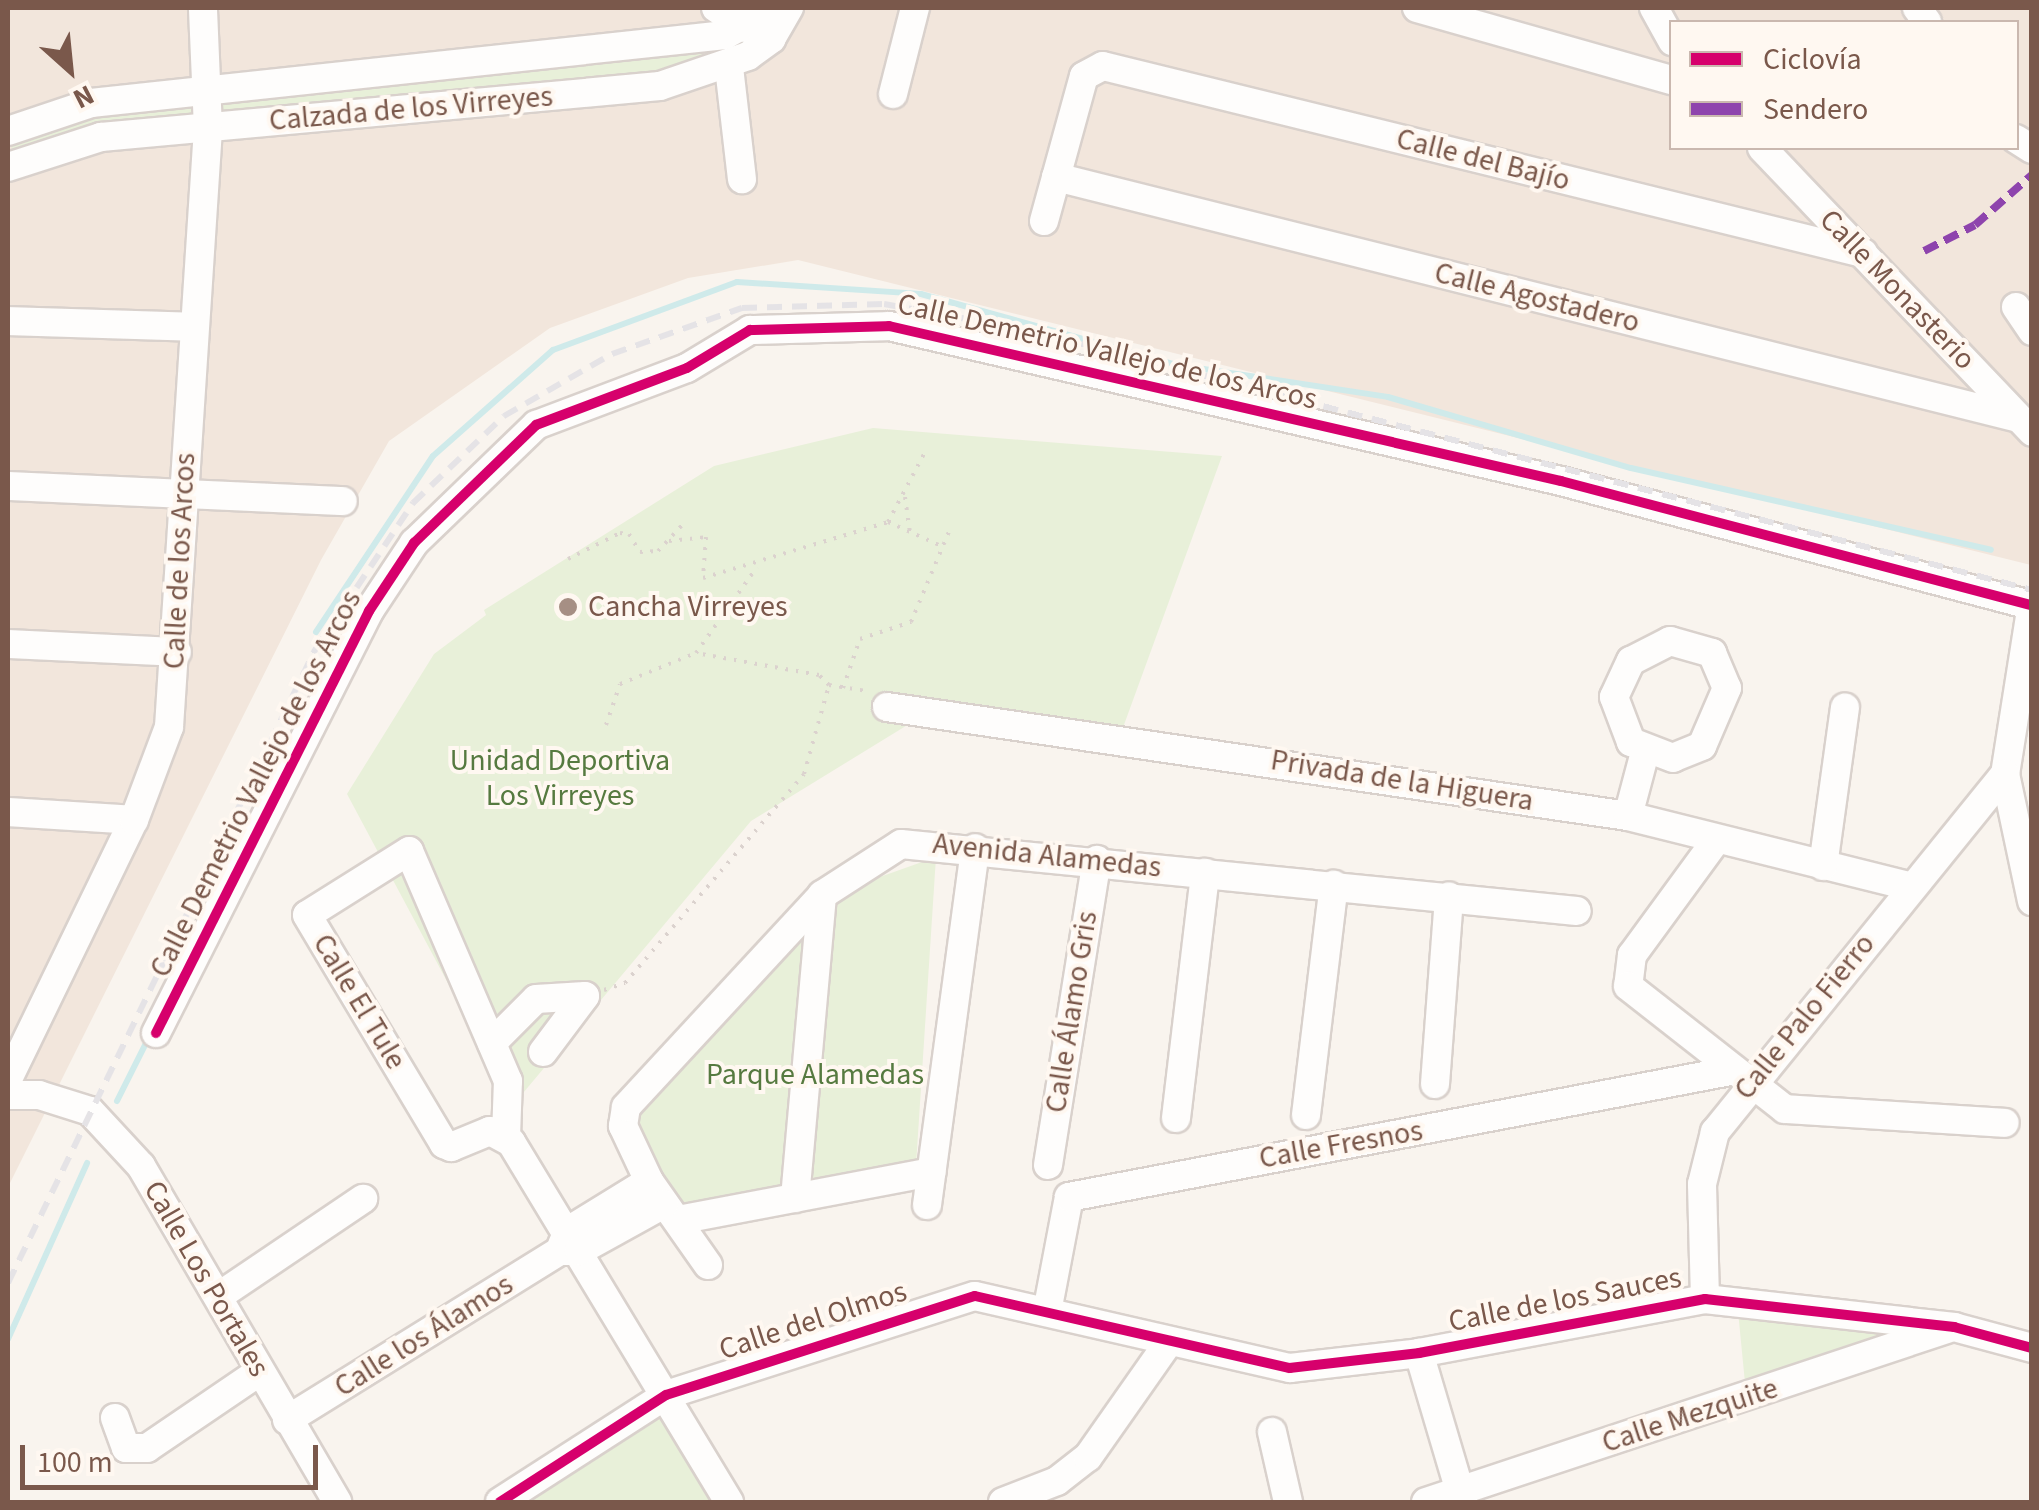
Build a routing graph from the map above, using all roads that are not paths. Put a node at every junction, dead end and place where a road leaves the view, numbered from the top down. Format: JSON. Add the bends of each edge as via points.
{"nodes":[{"id":1,"x":204,"y":8,"type":"edge"},
{"id":2,"x":716,"y":8,"type":"edge"},
{"id":3,"x":774,"y":8,"type":"edge"},
{"id":4,"x":789,"y":8,"type":"edge"},
{"id":5,"x":915,"y":8,"type":"edge"},
{"id":6,"x":1417,"y":8,"type":"edge"},
{"id":7,"x":1654,"y":8,"type":"edge"},
{"id":8,"x":746,"y":28,"type":"junction"},
{"id":9,"x":1669,"y":35,"type":"edge"},
{"id":10,"x":729,"y":67,"type":"junction"},
{"id":11,"x":1669,"y":79,"type":"edge"},
{"id":12,"x":206,"y":94,"type":"junction"},
{"id":13,"x":893,"y":94,"type":"dead end"},
{"id":14,"x":208,"y":129,"type":"junction"},
{"id":15,"x":8,"y":131,"type":"edge"},
{"id":16,"x":1764,"y":150,"type":"edge"},
{"id":17,"x":8,"y":167,"type":"edge"},
{"id":18,"x":1056,"y":178,"type":"junction"},
{"id":19,"x":742,"y":180,"type":"dead end"},
{"id":20,"x":1044,"y":221,"type":"dead end"},
{"id":21,"x":1863,"y":253,"type":"junction"},
{"id":22,"x":8,"y":321,"type":"edge"},
{"id":23,"x":194,"y":328,"type":"junction"},
{"id":24,"x":2024,"y":425,"type":"edge"},
{"id":25,"x":8,"y":486,"type":"edge"},
{"id":26,"x":183,"y":494,"type":"junction"},
{"id":27,"x":343,"y":500,"type":"dead end"},
{"id":28,"x":2031,"y":605,"type":"edge"},
{"id":29,"x":8,"y":644,"type":"edge"},
{"id":30,"x":177,"y":652,"type":"junction"},
{"id":31,"x":887,"y":707,"type":"road end"},
{"id":32,"x":1845,"y":708,"type":"dead end"},
{"id":33,"x":1645,"y":752,"type":"junction"},
{"id":34,"x":2004,"y":774,"type":"junction"},
{"id":35,"x":8,"y":812,"type":"edge"},
{"id":36,"x":1628,"y":816,"type":"junction"},
{"id":37,"x":2021,"y":818,"type":"edge"},
{"id":38,"x":134,"y":820,"type":"junction"},
{"id":39,"x":1717,"y":839,"type":"junction"},
{"id":40,"x":975,"y":848,"type":"junction"},
{"id":41,"x":1096,"y":860,"type":"junction"},
{"id":42,"x":1823,"y":866,"type":"junction"},
{"id":43,"x":1205,"y":873,"type":"junction"},
{"id":44,"x":1334,"y":885,"type":"junction"},
{"id":45,"x":1912,"y":887,"type":"junction"},
{"id":46,"x":822,"y":895,"type":"junction"},
{"id":47,"x":1450,"y":897,"type":"junction"},
{"id":48,"x":2032,"y":901,"type":"edge"},
{"id":49,"x":1577,"y":910,"type":"dead end"},
{"id":50,"x":156,"y":1033,"type":"dead end"},
{"id":51,"x":492,"y":1043,"type":"junction"},
{"id":52,"x":543,"y":1052,"type":"dead end"},
{"id":53,"x":10,"y":1068,"type":"edge"},
{"id":54,"x":1739,"y":1077,"type":"junction"},
{"id":55,"x":1436,"y":1084,"type":"dead end"},
{"id":56,"x":8,"y":1095,"type":"edge"},
{"id":57,"x":39,"y":1095,"type":"junction"},
{"id":58,"x":1306,"y":1115,"type":"dead end"},
{"id":59,"x":1176,"y":1118,"type":"dead end"},
{"id":60,"x":2005,"y":1123,"type":"dead end"},
{"id":61,"x":506,"y":1137,"type":"junction"},
{"id":62,"x":1048,"y":1165,"type":"dead end"},
{"id":63,"x":932,"y":1172,"type":"junction"},
{"id":64,"x":795,"y":1198,"type":"junction"},
{"id":65,"x":363,"y":1199,"type":"dead end"},
{"id":66,"x":663,"y":1202,"type":"junction"},
{"id":67,"x":928,"y":1205,"type":"dead end"},
{"id":68,"x":569,"y":1245,"type":"junction"},
{"id":69,"x":708,"y":1264,"type":"dead end"},
{"id":70,"x":218,"y":1296,"type":"junction"},
{"id":71,"x":1706,"y":1299,"type":"junction"},
{"id":72,"x":1047,"y":1312,"type":"junction"},
{"id":73,"x":1954,"y":1327,"type":"junction"},
{"id":74,"x":1168,"y":1343,"type":"junction"},
{"id":75,"x":2032,"y":1348,"type":"edge"},
{"id":76,"x":1419,"y":1354,"type":"junction"},
{"id":77,"x":259,"y":1372,"type":"junction"},
{"id":78,"x":666,"y":1395,"type":"junction"},
{"id":79,"x":115,"y":1418,"type":"dead end"},
{"id":80,"x":288,"y":1420,"type":"junction"},
{"id":81,"x":1272,"y":1432,"type":"dead end"},
{"id":82,"x":1461,"y":1497,"type":"edge"},
{"id":83,"x":337,"y":1502,"type":"edge"},
{"id":84,"x":500,"y":1502,"type":"edge"},
{"id":85,"x":730,"y":1502,"type":"edge"},
{"id":86,"x":1003,"y":1502,"type":"edge"},
{"id":87,"x":1288,"y":1502,"type":"edge"},
{"id":88,"x":1426,"y":1502,"type":"edge"}],
"edges":[{"from":1,"to":12,"type":"street","name":"Calle de los Arcos"},
{"from":2,"to":8,"type":"street"},
{"from":3,"to":8,"type":"street","name":"Calzada de los Virreyes"},
{"from":4,"to":10,"type":"street","name":"Calzada de los Virreyes","via":[[771,39]]},
{"from":5,"to":13,"type":"street"},
{"from":6,"to":11,"type":"street"},
{"from":7,"to":9,"type":"street"},
{"from":8,"to":12,"type":"street","name":"Calzada de los Virreyes","via":[[586,53]]},
{"from":10,"to":14,"type":"street","name":"Calzada de los Virreyes","via":[[660,86]]},
{"from":10,"to":19,"type":"street"},
{"from":12,"to":14,"type":"street","name":"Calle de los Arcos"},
{"from":12,"to":15,"type":"street","name":"Calzada de los Virreyes","via":[[92,103]]},
{"from":14,"to":17,"type":"street","name":"Calzada de los Virreyes","via":[[101,137]]},
{"from":14,"to":23,"type":"street","name":"Calle de los Arcos"},
{"from":16,"to":21,"type":"street","name":"Calle Monasterio"},
{"from":18,"to":20,"type":"street"},
{"from":18,"to":21,"type":"street","name":"Calle del Bajío","via":[[1084,76],[1103,66]]},
{"from":18,"to":24,"type":"street","name":"Calle Agostadero"},
{"from":21,"to":24,"type":"street","name":"Calle Monasterio"},
{"from":22,"to":23,"type":"street"},
{"from":23,"to":26,"type":"street","name":"Calle de los Arcos"},
{"from":25,"to":26,"type":"street"},
{"from":26,"to":27,"type":"street"},
{"from":26,"to":30,"type":"street","name":"Calle de los Arcos"},
{"from":28,"to":34,"type":"street"},
{"from":28,"to":50,"type":"street","name":"Calle Demetrio Vallejo de los Arcos","via":[[1561,481],[890,326],[750,330],[687,368],[536,425],[414,543],[369,611]]},
{"from":29,"to":30,"type":"street"},
{"from":30,"to":38,"type":"street","name":"Calle de los Arcos","via":[[169,728]]},
{"from":31,"to":36,"type":"street","name":"Privada de la Higuera"},
{"from":32,"to":42,"type":"street"},
{"from":33,"to":33,"type":"street","via":[[1682,757],[1709,736],[1727,688],[1721,664],[1701,646],[1660,643],[1622,671],[1616,712],[1630,742]]},
{"from":33,"to":36,"type":"street"},
{"from":34,"to":37,"type":"street"},
{"from":34,"to":45,"type":"street","name":"Calle Palo Fierro"},
{"from":35,"to":38,"type":"street"},
{"from":36,"to":39,"type":"street","name":"Privada de la Higuera"},
{"from":37,"to":48,"type":"street"},
{"from":38,"to":53,"type":"street","name":"Calle de los Arcos"},
{"from":39,"to":42,"type":"street","name":"Privada de la Higuera"},
{"from":39,"to":54,"type":"street","via":[[1625,973],[1644,1001]]},
{"from":40,"to":41,"type":"street","name":"Avenida Alamedas"},
{"from":40,"to":46,"type":"street","name":"Avenida Alamedas","via":[[901,844]]},
{"from":40,"to":63,"type":"street"},
{"from":41,"to":43,"type":"street","name":"Avenida Alamedas"},
{"from":41,"to":62,"type":"street","name":"Calle Álamo Gris"},
{"from":42,"to":45,"type":"street","name":"Privada de la Higuera"},
{"from":43,"to":44,"type":"street","name":"Avenida Alamedas"},
{"from":43,"to":59,"type":"street"},
{"from":44,"to":47,"type":"street","name":"Avenida Alamedas"},
{"from":44,"to":58,"type":"street"},
{"from":45,"to":54,"type":"street","name":"Calle Palo Fierro"},
{"from":46,"to":64,"type":"street"},
{"from":46,"to":66,"type":"street","name":"Avenida Alamedas","via":[[626,1107],[623,1126]]},
{"from":47,"to":49,"type":"street","name":"Avenida Alamedas"},
{"from":47,"to":55,"type":"street"},
{"from":51,"to":52,"type":"street","via":[[536,999],[585,996]]},
{"from":51,"to":61,"type":"street","name":"Calle El Tule","via":[[511,1099]]},
{"from":51,"to":61,"type":"street","name":"Calle El Tule","via":[[414,851],[308,910],[444,1144],[490,1131]]},
{"from":53,"to":57,"type":"street"},
{"from":54,"to":60,"type":"street","via":[[1785,1109]]},
{"from":54,"to":71,"type":"street","name":"Calle Palo Fierro","via":[[1706,1162]]},
{"from":54,"to":72,"type":"street","name":"Calle Fresnos","via":[[1068,1197]]},
{"from":56,"to":57,"type":"street","name":"Calle Los Portales"},
{"from":57,"to":70,"type":"street","name":"Calle Los Portales","via":[[90,1112],[129,1152]]},
{"from":61,"to":68,"type":"street"},
{"from":63,"to":64,"type":"street"},
{"from":63,"to":67,"type":"street"},
{"from":64,"to":66,"type":"street"},
{"from":65,"to":70,"type":"street"},
{"from":66,"to":68,"type":"street","name":"Calle los Álamos"},
{"from":66,"to":69,"type":"street","name":"Avenida Alamedas"},
{"from":68,"to":78,"type":"street"},
{"from":68,"to":80,"type":"street","name":"Calle los Álamos"},
{"from":70,"to":77,"type":"street","name":"Calle Los Portales"},
{"from":71,"to":73,"type":"street","name":"Calle de los Sauces"},
{"from":71,"to":76,"type":"street","name":"Calle de los Sauces"},
{"from":72,"to":74,"type":"street","name":"Calle del Olmos"},
{"from":72,"to":78,"type":"street","name":"Calle del Olmos","via":[[996,1298],[957,1299]]},
{"from":73,"to":75,"type":"street","name":"Calle de los Sauces"},
{"from":73,"to":82,"type":"street","name":"Calle Mezquite"},
{"from":74,"to":76,"type":"street","name":"Calle de los Sauces","via":[[1290,1368]]},
{"from":74,"to":86,"type":"street","via":[[1088,1457],[1057,1481]]},
{"from":76,"to":82,"type":"street"},
{"from":77,"to":79,"type":"street","via":[[146,1448],[126,1448]]},
{"from":77,"to":80,"type":"street","name":"Calle Los Portales"},
{"from":78,"to":84,"type":"street","name":"Calle del Olmos"},
{"from":78,"to":85,"type":"street"},
{"from":80,"to":83,"type":"street","name":"Calle Los Portales"},
{"from":81,"to":87,"type":"street"},
{"from":82,"to":88,"type":"street","name":"Calle Mezquite"}]}
